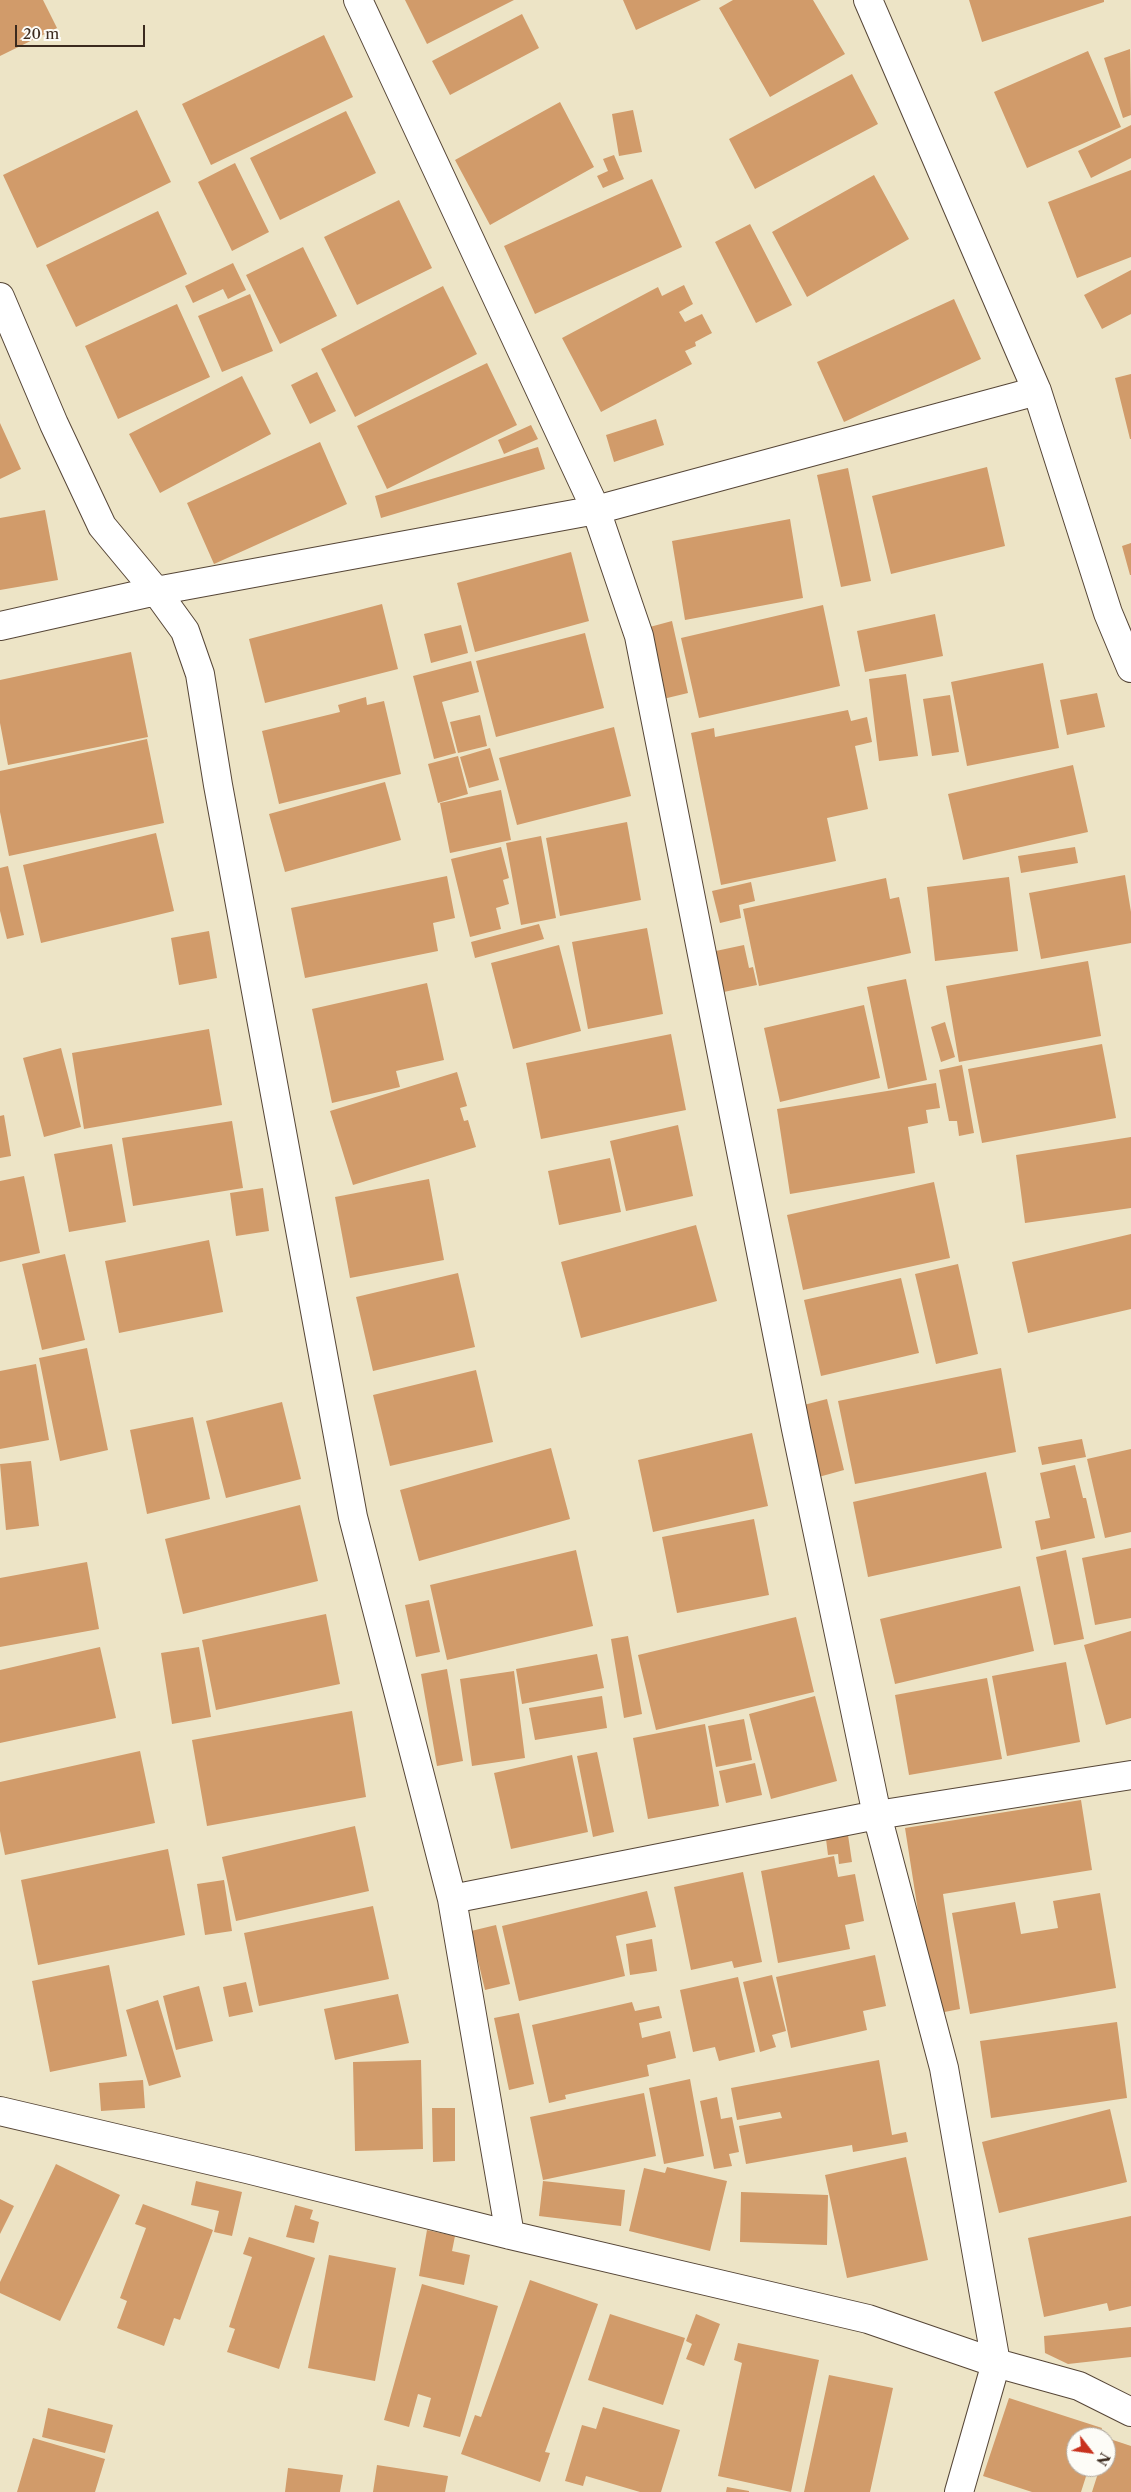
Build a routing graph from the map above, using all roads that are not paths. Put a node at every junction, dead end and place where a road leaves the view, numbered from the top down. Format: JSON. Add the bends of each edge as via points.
{"nodes":[{"id":1,"x":358,"y":0,"type":"edge"},
{"id":2,"x":868,"y":0,"type":"edge"},
{"id":3,"x":0,"y":297,"type":"edge"},
{"id":4,"x":1037,"y":391,"type":"junction"},
{"id":5,"x":596,"y":510,"type":"junction"},
{"id":6,"x":156,"y":591,"type":"junction"},
{"id":7,"x":0,"y":626,"type":"edge"},
{"id":8,"x":1131,"y":668,"type":"edge"},
{"id":9,"x":1131,"y":1775,"type":"edge"},
{"id":10,"x":877,"y":1815,"type":"junction"},
{"id":11,"x":452,"y":1899,"type":"junction"},
{"id":12,"x":0,"y":2111,"type":"edge"},
{"id":13,"x":510,"y":2235,"type":"junction"},
{"id":14,"x":996,"y":2362,"type":"junction"},
{"id":15,"x":1131,"y":2412,"type":"edge"},
{"id":16,"x":959,"y":2492,"type":"edge"}],
"edges":[{"from":1,"to":5,"type":"street"},
{"from":2,"to":4,"type":"street"},
{"from":3,"to":6,"type":"street","via":[[102,526]]},
{"from":4,"to":5,"type":"street"},
{"from":4,"to":8,"type":"street","via":[[1108,613]]},
{"from":5,"to":6,"type":"street"},
{"from":5,"to":10,"type":"street","via":[[639,636],[796,1429]]},
{"from":6,"to":7,"type":"street"},
{"from":6,"to":11,"type":"street","via":[[185,631],[200,674],[221,805],[353,1517]]},
{"from":9,"to":10,"type":"street"},
{"from":10,"to":11,"type":"street"},
{"from":10,"to":14,"type":"street","via":[[944,2068]]},
{"from":11,"to":13,"type":"street"},
{"from":12,"to":13,"type":"street"},
{"from":13,"to":14,"type":"street","via":[[868,2319]]},
{"from":14,"to":15,"type":"street","via":[[1078,2386]]},
{"from":14,"to":16,"type":"street"}]}
